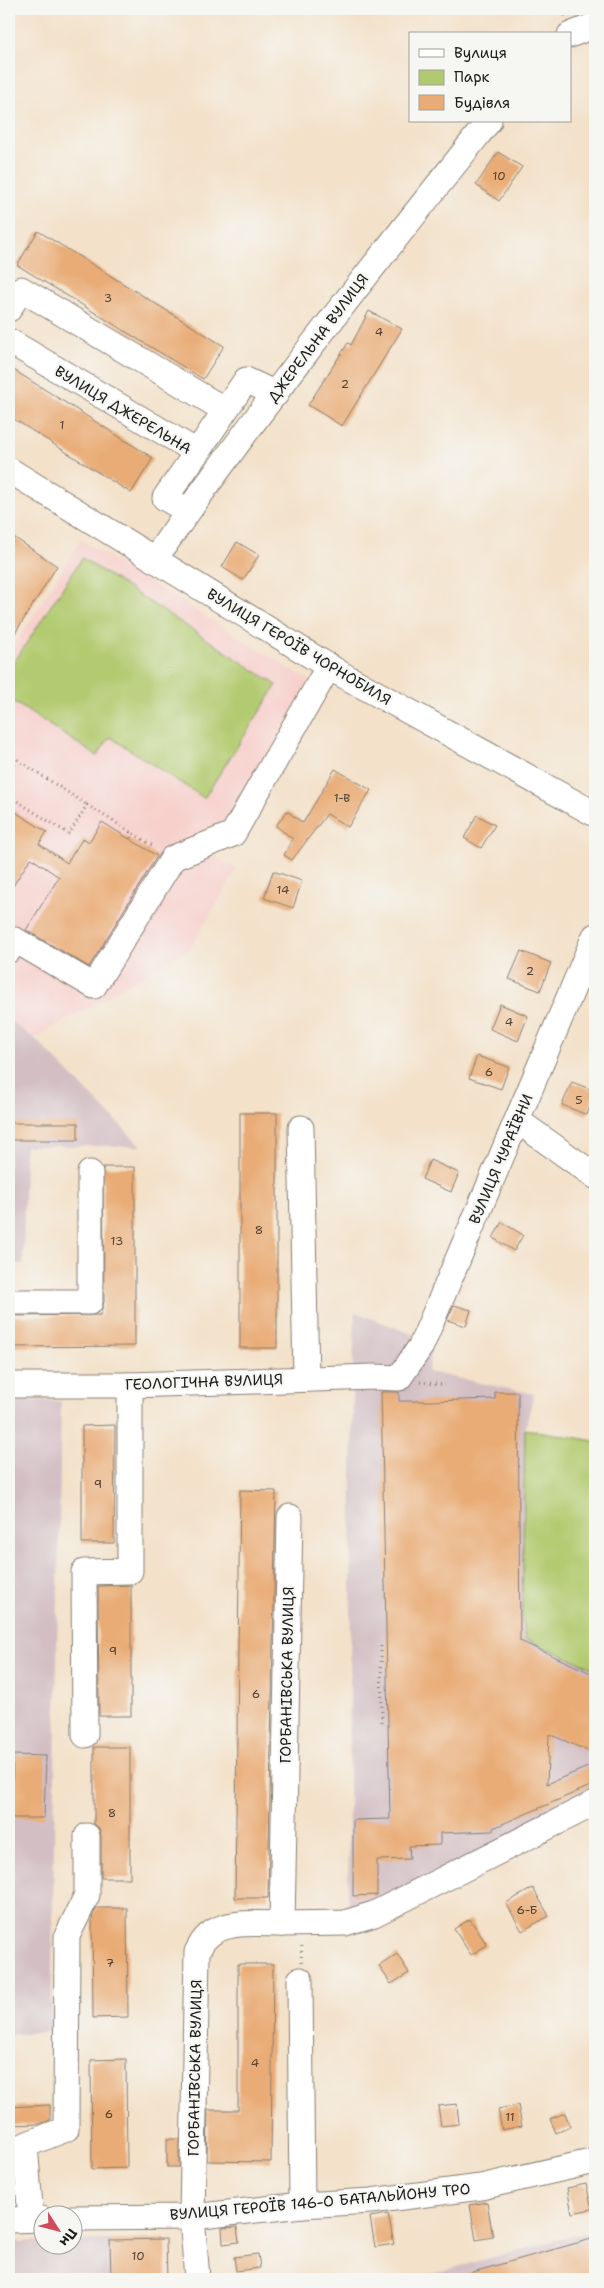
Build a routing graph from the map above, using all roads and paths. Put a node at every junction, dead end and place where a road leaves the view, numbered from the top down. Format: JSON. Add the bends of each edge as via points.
{"nodes":[{"id":1,"x":595,"y":25,"type":"edge"},
{"id":2,"x":572,"y":34,"type":"edge"},
{"id":3,"x":487,"y":122,"type":"edge"},
{"id":4,"x":9,"y":309,"type":"edge"},
{"id":5,"x":9,"y":341,"type":"edge"},
{"id":6,"x":276,"y":394,"type":"junction"},
{"id":7,"x":225,"y":410,"type":"junction"},
{"id":8,"x":197,"y":452,"type":"junction"},
{"id":9,"x":9,"y":470,"type":"edge"},
{"id":10,"x":188,"y":511,"type":"junction"},
{"id":11,"x":154,"y":560,"type":"junction"},
{"id":12,"x":329,"y":666,"type":"junction"},
{"id":13,"x":9,"y":754,"type":"edge"},
{"id":14,"x":17,"y":760,"type":"junction"},
{"id":15,"x":9,"y":773,"type":"edge"},
{"id":16,"x":9,"y":796,"type":"edge"},
{"id":17,"x":87,"y":805,"type":"junction"},
{"id":18,"x":595,"y":814,"type":"edge"},
{"id":19,"x":130,"y":831,"type":"junction"},
{"id":20,"x":131,"y":840,"type":"dead end"},
{"id":21,"x":173,"y":858,"type":"junction"},
{"id":22,"x":595,"y":936,"type":"edge"},
{"id":23,"x":9,"y":950,"type":"edge"},
{"id":24,"x":518,"y":1121,"type":"junction"},
{"id":25,"x":301,"y":1128,"type":"dead end"},
{"id":26,"x":90,"y":1174,"type":"dead end"},
{"id":27,"x":595,"y":1176,"type":"edge"},
{"id":28,"x":9,"y":1302,"type":"edge"},
{"id":29,"x":399,"y":1378,"type":"joint"},
{"id":30,"x":306,"y":1379,"type":"junction"},
{"id":31,"x":9,"y":1385,"type":"edge"},
{"id":32,"x":130,"y":1385,"type":"junction"},
{"id":33,"x":290,"y":1517,"type":"dead end"},
{"id":34,"x":381,"y":1646,"type":"dead end"},
{"id":35,"x":382,"y":1723,"type":"dead end"},
{"id":36,"x":85,"y":1735,"type":"dead end"},
{"id":37,"x":595,"y":1804,"type":"edge"},
{"id":38,"x":87,"y":1836,"type":"dead end"},
{"id":39,"x":293,"y":1924,"type":"junction"},
{"id":40,"x":300,"y":1980,"type":"joint"},
{"id":41,"x":17,"y":2145,"type":"edge"},
{"id":42,"x":595,"y":2161,"type":"edge"},
{"id":43,"x":302,"y":2205,"type":"junction"},
{"id":44,"x":192,"y":2217,"type":"junction"},
{"id":45,"x":82,"y":2218,"type":"edge"},
{"id":46,"x":27,"y":2219,"type":"edge"},
{"id":47,"x":197,"y":2279,"type":"edge"}],
"edges":[{"from":1,"to":2,"type":"street"},
{"from":3,"to":6,"type":"street","name":"ДЖЕРЕЛЬНА ВУЛИЦЯ","via":[[326,324]]},
{"from":4,"to":7,"type":"street","via":[[21,289]]},
{"from":5,"to":8,"type":"street","name":"ВУЛИЦЯ ДЖЕРЕЛЬНА"},
{"from":6,"to":7,"type":"street","via":[[246,380]]},
{"from":6,"to":10,"type":"street","name":"ДЖЕРЕЛЬНА ВУЛИЦЯ"},
{"from":7,"to":8,"type":"street"},
{"from":8,"to":10,"type":"street","name":"ВУЛИЦЯ ДЖЕРЕЛЬНА","via":[[165,498]]},
{"from":9,"to":11,"type":"street","name":"ВУЛИЦЯ ГЕРОЇВ ЧОРНОБИЛЯ"},
{"from":10,"to":11,"type":"street","name":"ДЖЕРЕЛЬНА ВУЛИЦЯ"},
{"from":11,"to":12,"type":"street","name":"ВУЛИЦЯ ГЕРОЇВ ЧОРНОБИЛЯ"},
{"from":12,"to":18,"type":"street","name":"ВУЛИЦЯ ГЕРОЇВ ЧОРНОБИЛЯ"},
{"from":12,"to":21,"type":"street","via":[[233,834]]},
{"from":13,"to":14,"type":"path"},
{"from":14,"to":15,"type":"path"},
{"from":14,"to":17,"type":"path"},
{"from":16,"to":17,"type":"path","via":[[68,834]]},
{"from":17,"to":19,"type":"path"},
{"from":19,"to":20,"type":"path"},
{"from":19,"to":21,"type":"path"},
{"from":21,"to":23,"type":"street","via":[[94,986],[15,940]]},
{"from":22,"to":24,"type":"street","name":"ВУЛИЦЯ ЧУРАЇВНИ"},
{"from":24,"to":27,"type":"street"},
{"from":24,"to":29,"type":"street","name":"ВУЛИЦЯ ЧУРАЇВНИ","via":[[421,1346]]},
{"from":25,"to":30,"type":"street"},
{"from":26,"to":28,"type":"street","via":[[90,1302]]},
{"from":29,"to":30,"type":"street","name":"ГЕОЛОГІЧНА ВУЛИЦЯ"},
{"from":30,"to":32,"type":"street","name":"ГЕОЛОГІЧНА ВУЛИЦЯ"},
{"from":31,"to":32,"type":"street","name":"ГЕОЛОГІЧНА ВУЛИЦЯ"},
{"from":32,"to":36,"type":"street","via":[[130,1571],[84,1572]]},
{"from":33,"to":39,"type":"street","name":"ГОРБАНІВСЬКА ВУЛИЦЯ"},
{"from":34,"to":35,"type":"path"},
{"from":37,"to":39,"type":"street","name":"ГОРБАНІВСЬКА ВУЛИЦЯ","via":[[374,1914],[345,1924]]},
{"from":38,"to":41,"type":"street","via":[[87,1895],[67,1936],[66,2129]]},
{"from":39,"to":40,"type":"path"},
{"from":39,"to":44,"type":"street","name":"ГОРБАНІВСЬКА ВУЛИЦЯ","via":[[222,1928],[206,1937],[197,1952]]},
{"from":40,"to":43,"type":"street"},
{"from":41,"to":46,"type":"street"},
{"from":42,"to":43,"type":"street","name":"ВУЛИЦЯ ГЕРОЇВ 146-О БАТАЛЬЙОНУ ТРО","via":[[481,2187],[371,2201]]},
{"from":43,"to":44,"type":"street","name":"ВУЛИЦЯ ГЕРОЇВ 146-О БАТАЛЬЙОНУ ТРО"},
{"from":44,"to":45,"type":"street","name":"ВУЛИЦЯ ГЕРОЇВ 146-О БАТАЛЬЙОНУ ТРО"},
{"from":44,"to":47,"type":"street","name":"ГОРБАНІВСЬКА ВУЛИЦЯ"}]}
